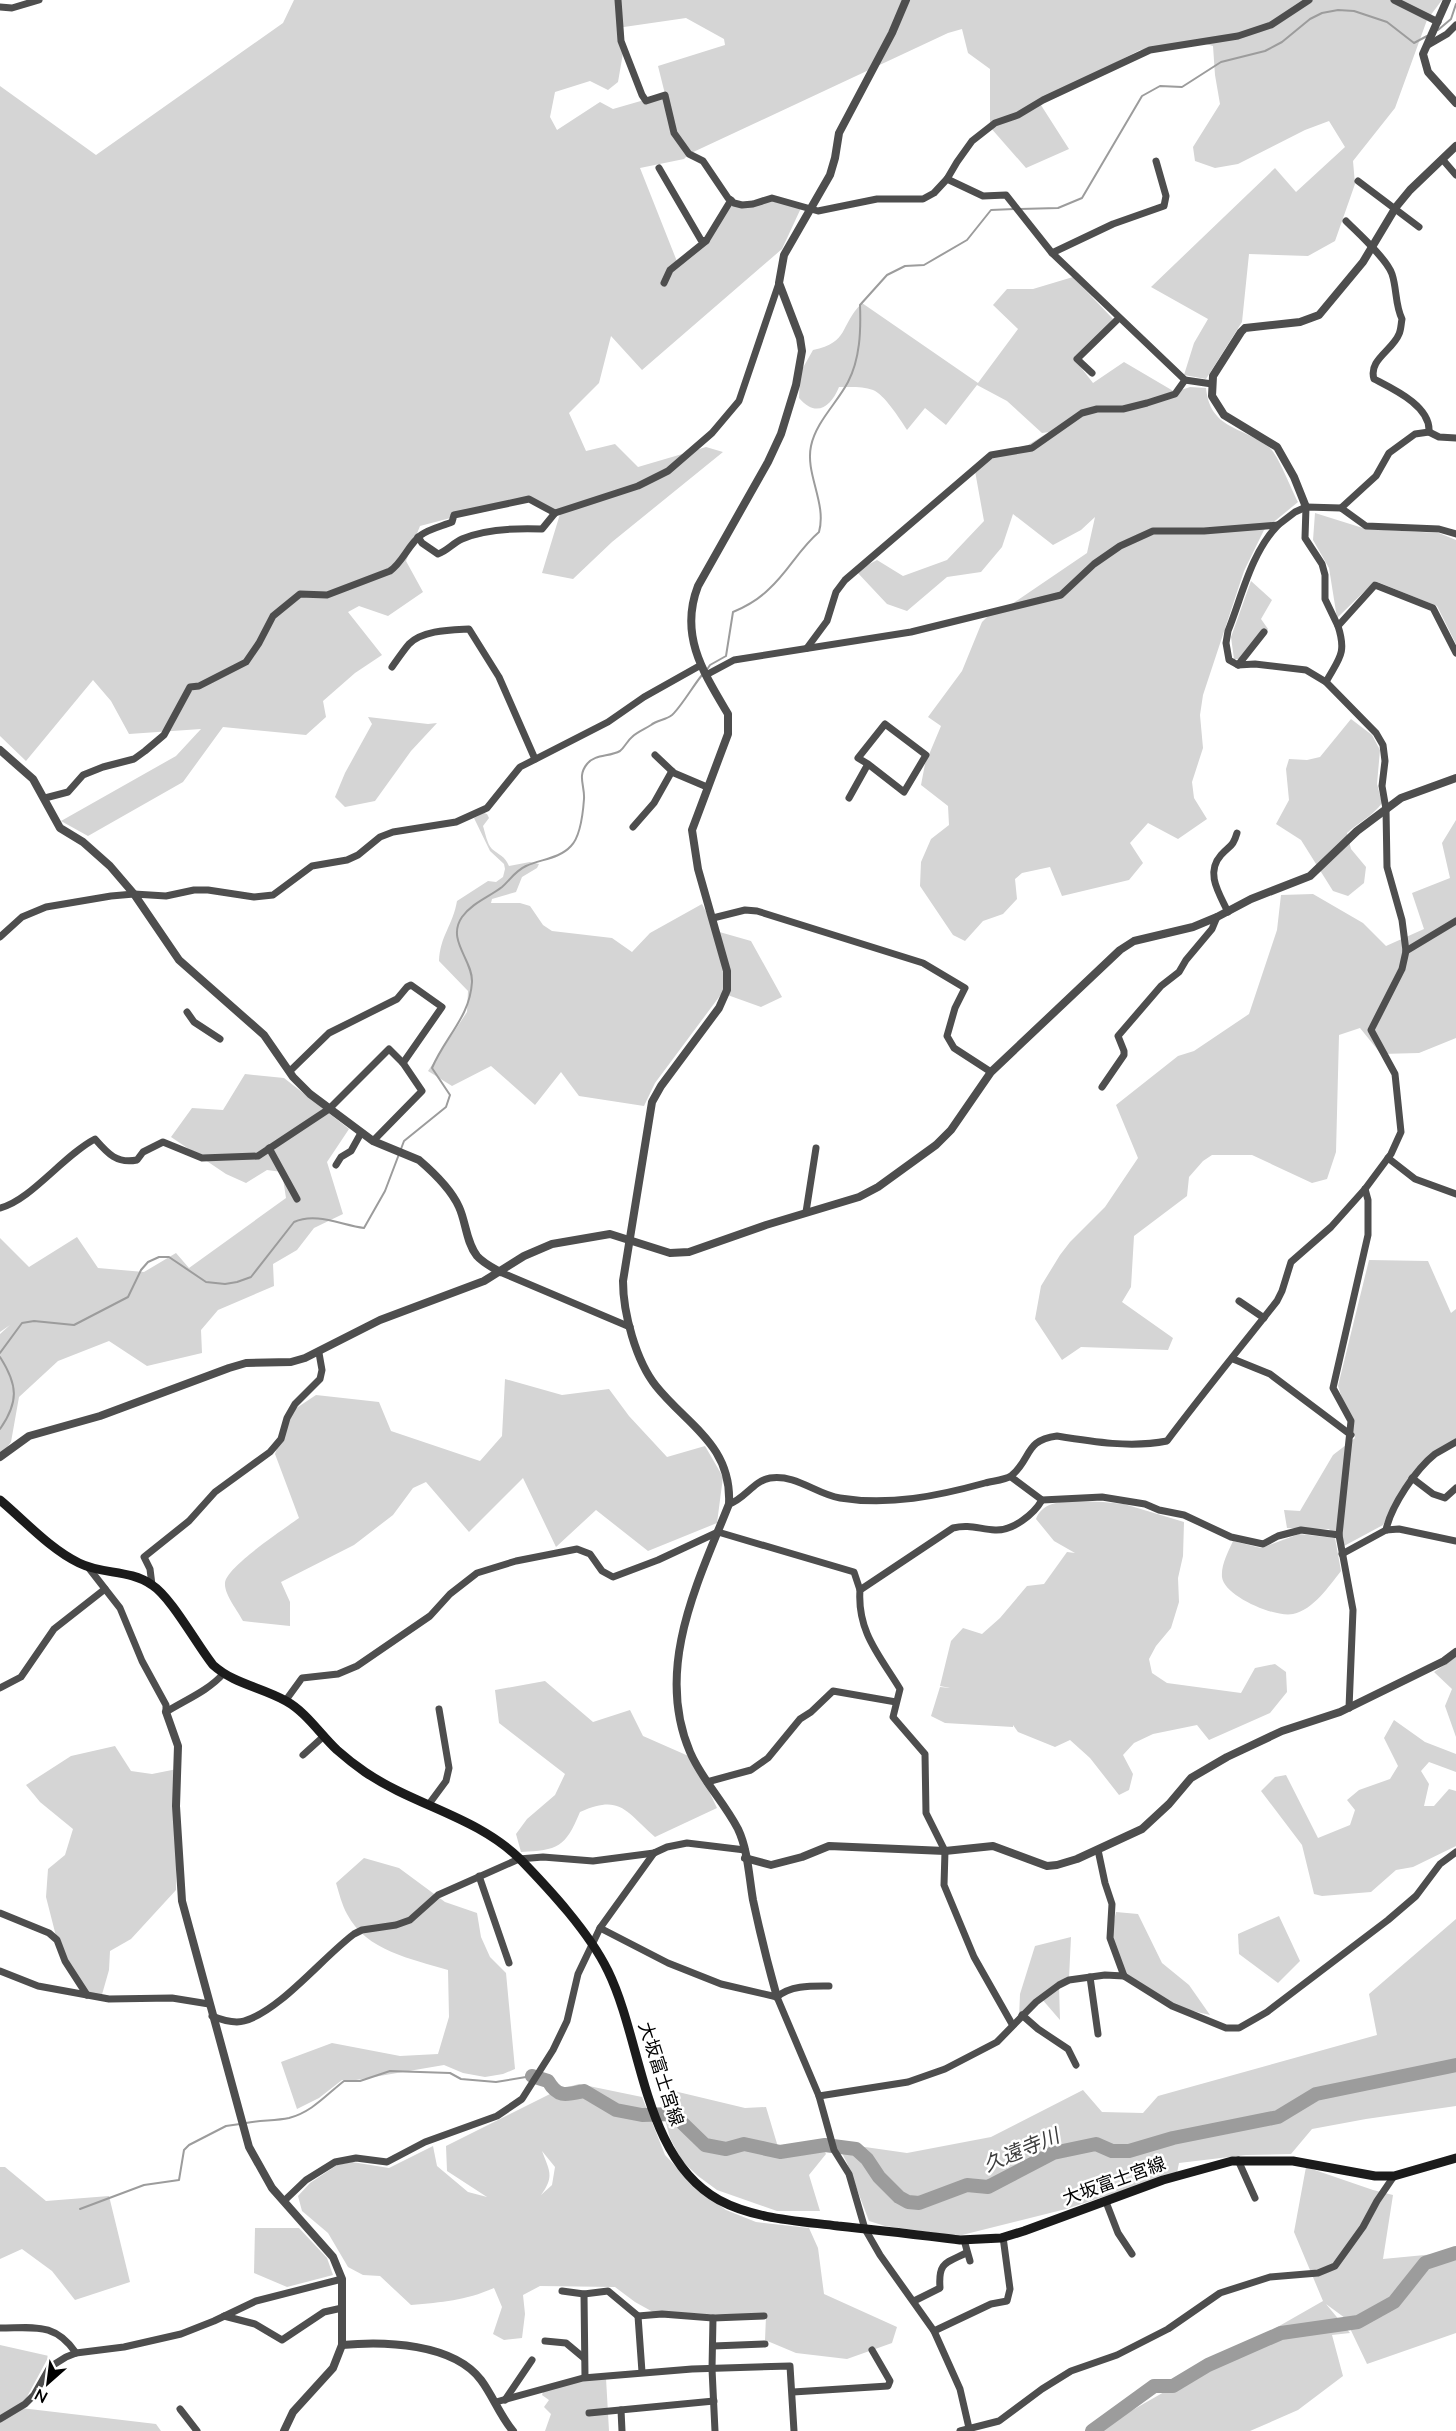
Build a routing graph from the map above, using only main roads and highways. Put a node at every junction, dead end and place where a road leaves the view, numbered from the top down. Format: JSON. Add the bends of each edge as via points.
{"nodes":[{"id":1,"x":0,"y":1500,"type":"edge"},
{"id":2,"x":1456,"y":2158,"type":"edge"}],
"edges":[{"from":1,"to":2,"type":"main road","name":"大坂富士宮線","via":[[65,1555],[88,1567],[138,1576],[152,1585],[223,1674],[285,1700],[368,1774],[494,1836],[519,1859],[568,1913],[608,1970],[669,2150],[684,2171],[719,2200],[766,2216],[980,2241],[1003,2237],[1199,2169],[1238,2160],[1293,2161],[1394,2176]]}]}
